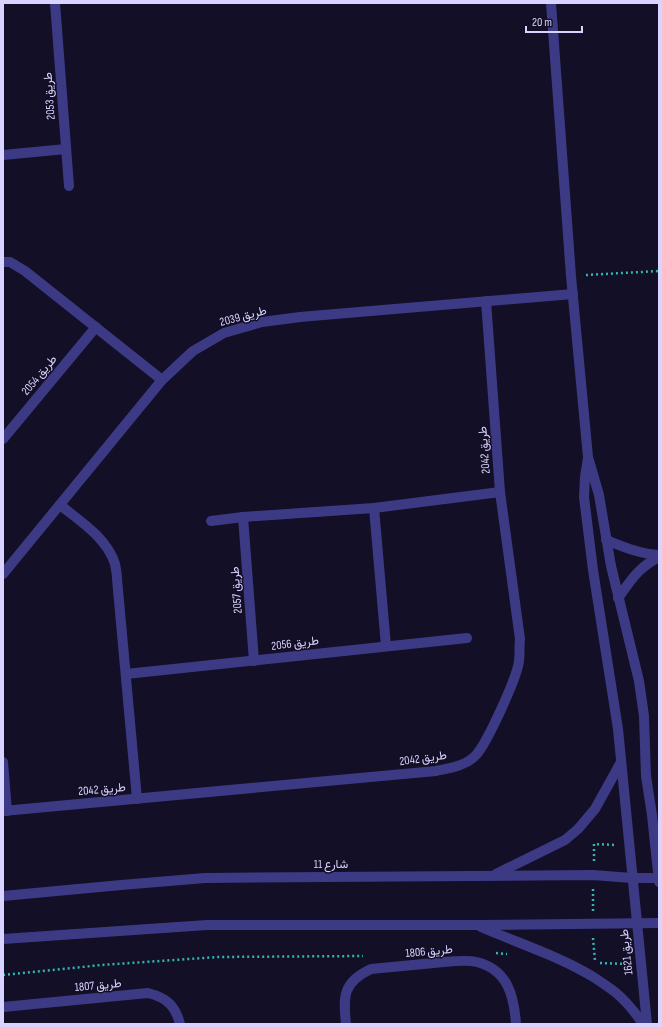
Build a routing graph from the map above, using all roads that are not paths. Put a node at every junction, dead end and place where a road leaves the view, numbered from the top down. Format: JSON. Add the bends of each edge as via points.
{"nodes":[{"id":1,"x":55,"y":3,"type":"edge"},
{"id":2,"x":551,"y":3,"type":"edge"},
{"id":3,"x":66,"y":149,"type":"junction"},
{"id":4,"x":3,"y":155,"type":"edge"},
{"id":5,"x":69,"y":186,"type":"dead end"},
{"id":6,"x":3,"y":262,"type":"edge"},
{"id":7,"x":573,"y":294,"type":"junction"},
{"id":8,"x":486,"y":301,"type":"junction"},
{"id":9,"x":96,"y":327,"type":"junction"},
{"id":10,"x":162,"y":380,"type":"junction"},
{"id":11,"x":3,"y":439,"type":"edge"},
{"id":12,"x":588,"y":457,"type":"junction"},
{"id":13,"x":500,"y":492,"type":"junction"},
{"id":14,"x":60,"y":505,"type":"junction"},
{"id":15,"x":374,"y":508,"type":"junction"},
{"id":16,"x":243,"y":517,"type":"junction"},
{"id":17,"x":211,"y":520,"type":"dead end"},
{"id":18,"x":606,"y":540,"type":"junction"},
{"id":19,"x":659,"y":556,"type":"edge"},
{"id":20,"x":3,"y":574,"type":"edge"},
{"id":21,"x":618,"y":598,"type":"junction"},
{"id":22,"x":467,"y":638,"type":"dead end"},
{"id":23,"x":386,"y":646,"type":"junction"},
{"id":24,"x":254,"y":661,"type":"junction"},
{"id":25,"x":126,"y":674,"type":"junction"},
{"id":26,"x":3,"y":762,"type":"edge"},
{"id":27,"x":620,"y":762,"type":"junction"},
{"id":28,"x":649,"y":795,"type":"junction"},
{"id":29,"x":137,"y":799,"type":"junction"},
{"id":30,"x":659,"y":804,"type":"edge"},
{"id":31,"x":5,"y":811,"type":"edge"},
{"id":32,"x":492,"y":876,"type":"junction"},
{"id":33,"x":632,"y":878,"type":"junction"},
{"id":34,"x":659,"y":878,"type":"edge"},
{"id":35,"x":659,"y":882,"type":"edge"},
{"id":36,"x":3,"y":896,"type":"edge"},
{"id":37,"x":636,"y":922,"type":"junction"},
{"id":38,"x":659,"y":923,"type":"edge"},
{"id":39,"x":478,"y":925,"type":"junction"},
{"id":40,"x":3,"y":939,"type":"edge"},
{"id":41,"x":3,"y":1006,"type":"edge"},
{"id":42,"x":180,"y":1024,"type":"edge"},
{"id":43,"x":346,"y":1024,"type":"edge"},
{"id":44,"x":516,"y":1024,"type":"edge"},
{"id":45,"x":643,"y":1024,"type":"edge"},
{"id":46,"x":647,"y":1024,"type":"edge"}],
"edges":[{"from":1,"to":3,"type":"street","name":"طريق 2053"},
{"from":2,"to":7,"type":"street"},
{"from":3,"to":4,"type":"street"},
{"from":3,"to":5,"type":"street","name":"طريق 2053"},
{"from":6,"to":9,"type":"street","via":[[10,262],[25,271]]},
{"from":7,"to":8,"type":"street","name":"طريق 2039"},
{"from":7,"to":12,"type":"street"},
{"from":8,"to":10,"type":"street","name":"طريق 2039","via":[[262,322],[224,333],[193,351]]},
{"from":8,"to":13,"type":"street","name":"طريق 2042"},
{"from":9,"to":10,"type":"street"},
{"from":9,"to":11,"type":"street","name":"طريق 2054"},
{"from":10,"to":14,"type":"street","name":"طريق 2039"},
{"from":12,"to":18,"type":"street","via":[[599,495]]},
{"from":12,"to":27,"type":"street","name":"طريق 1621","via":[[584,477],[584,504],[618,729]]},
{"from":13,"to":15,"type":"street"},
{"from":13,"to":29,"type":"street","name":"طريق 2042","via":[[520,639],[519,662],[485,743],[475,756],[459,766],[436,771]]},
{"from":14,"to":20,"type":"street","name":"طريق 2039"},
{"from":14,"to":25,"type":"street","via":[[99,537],[115,564]]},
{"from":15,"to":16,"type":"street"},
{"from":15,"to":23,"type":"street"},
{"from":16,"to":17,"type":"street"},
{"from":16,"to":24,"type":"street","name":"طريق 2057"},
{"from":18,"to":19,"type":"street","via":[[636,552]]},
{"from":18,"to":21,"type":"street"},
{"from":19,"to":21,"type":"street","via":[[640,568]]},
{"from":21,"to":28,"type":"street","via":[[639,681]]},
{"from":22,"to":23,"type":"street","name":"طريق 2056"},
{"from":23,"to":24,"type":"street","name":"طريق 2056"},
{"from":24,"to":25,"type":"street","name":"طريق 2056"},
{"from":25,"to":29,"type":"street"},
{"from":26,"to":31,"type":"street"},
{"from":27,"to":32,"type":"street","via":[[595,809],[578,829],[565,840]]},
{"from":27,"to":33,"type":"street","name":"طريق 1621"},
{"from":28,"to":30,"type":"street"},
{"from":28,"to":34,"type":"street"},
{"from":29,"to":31,"type":"street","name":"طريق 2042"},
{"from":32,"to":33,"type":"street","name":"شارع 11","via":[[593,875]]},
{"from":32,"to":36,"type":"street","name":"شارع 11","via":[[205,878]]},
{"from":33,"to":34,"type":"street","name":"شارع 11"},
{"from":33,"to":37,"type":"street","name":"طريق 1621"},
{"from":34,"to":35,"type":"street"},
{"from":37,"to":38,"type":"street"},
{"from":37,"to":39,"type":"street"},
{"from":37,"to":46,"type":"street","name":"طريق 1621"},
{"from":39,"to":40,"type":"street","via":[[207,925]]},
{"from":39,"to":45,"type":"street","via":[[552,955],[590,975],[615,991],[633,1009]]},
{"from":41,"to":42,"type":"street","name":"طريق 1807","via":[[148,993],[160,996],[170,1004]]},
{"from":43,"to":44,"type":"street","name":"طريق 1806","via":[[345,995],[350,983],[359,974],[370,968],[461,961],[477,962],[492,968],[503,979],[512,993]]}]}
